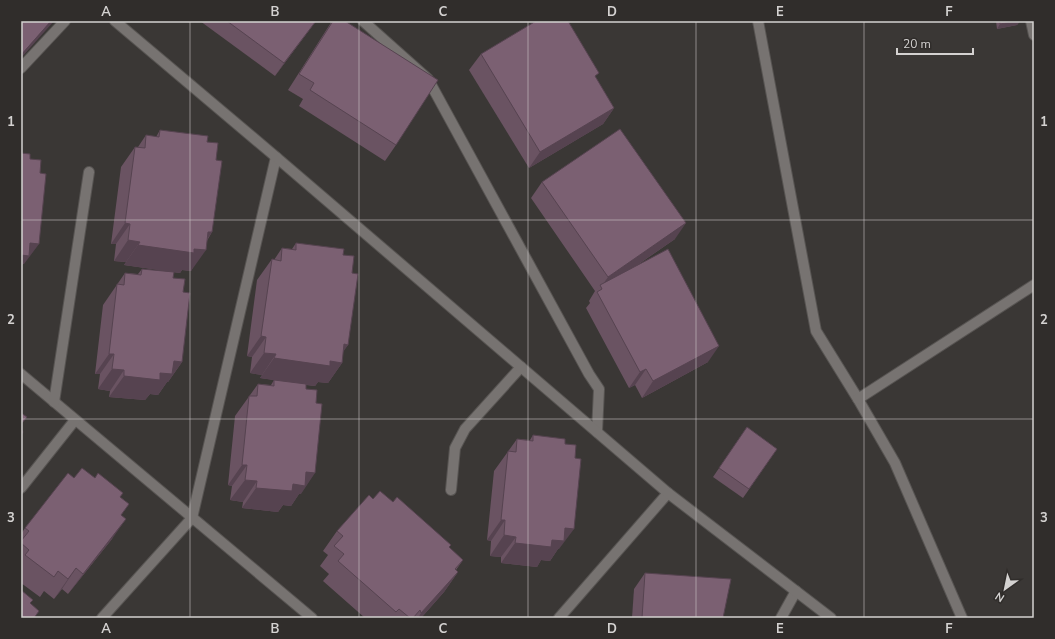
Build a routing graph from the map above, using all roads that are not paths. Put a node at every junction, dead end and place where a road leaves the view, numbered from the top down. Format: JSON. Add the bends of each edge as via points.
{"nodes":[{"id":1,"x":65,"y":21,"type":"edge"},
{"id":2,"x":115,"y":21,"type":"edge"},
{"id":3,"x":363,"y":21,"type":"edge"},
{"id":4,"x":758,"y":21,"type":"edge"},
{"id":5,"x":1031,"y":21,"type":"edge"},
{"id":6,"x":1034,"y":35,"type":"edge"},
{"id":7,"x":21,"y":68,"type":"edge"},
{"id":8,"x":276,"y":157,"type":"junction"},
{"id":9,"x":89,"y":172,"type":"dead end"},
{"id":10,"x":1034,"y":285,"type":"edge"},
{"id":11,"x":521,"y":367,"type":"junction"},
{"id":12,"x":21,"y":374,"type":"edge"},
{"id":13,"x":858,"y":399,"type":"junction"},
{"id":14,"x":54,"y":402,"type":"junction"},
{"id":15,"x":75,"y":420,"type":"junction"},
{"id":16,"x":597,"y":432,"type":"junction"},
{"id":17,"x":21,"y":488,"type":"edge"},
{"id":18,"x":451,"y":490,"type":"dead end"},
{"id":19,"x":668,"y":493,"type":"junction"},
{"id":20,"x":192,"y":518,"type":"junction"},
{"id":21,"x":796,"y":591,"type":"junction"},
{"id":22,"x":102,"y":618,"type":"edge"},
{"id":23,"x":312,"y":618,"type":"edge"},
{"id":24,"x":559,"y":618,"type":"edge"},
{"id":25,"x":781,"y":618,"type":"edge"},
{"id":26,"x":831,"y":618,"type":"edge"},
{"id":27,"x":962,"y":618,"type":"edge"}],
"edges":[{"from":1,"to":7,"type":"street"},
{"from":2,"to":8,"type":"street"},
{"from":3,"to":16,"type":"street","via":[[428,79],[599,389]]},
{"from":4,"to":13,"type":"street","via":[[816,331]]},
{"from":5,"to":6,"type":"street"},
{"from":8,"to":11,"type":"street"},
{"from":8,"to":20,"type":"street"},
{"from":9,"to":14,"type":"street"},
{"from":10,"to":13,"type":"street"},
{"from":11,"to":16,"type":"street"},
{"from":11,"to":18,"type":"street","via":[[465,429],[455,448]]},
{"from":12,"to":14,"type":"street"},
{"from":13,"to":27,"type":"street","via":[[895,463]]},
{"from":14,"to":15,"type":"street"},
{"from":15,"to":17,"type":"street"},
{"from":15,"to":20,"type":"street"},
{"from":16,"to":19,"type":"street"},
{"from":19,"to":21,"type":"street"},
{"from":19,"to":24,"type":"street"},
{"from":20,"to":22,"type":"street"},
{"from":20,"to":23,"type":"street"},
{"from":21,"to":25,"type":"street"},
{"from":21,"to":26,"type":"street"}]}
